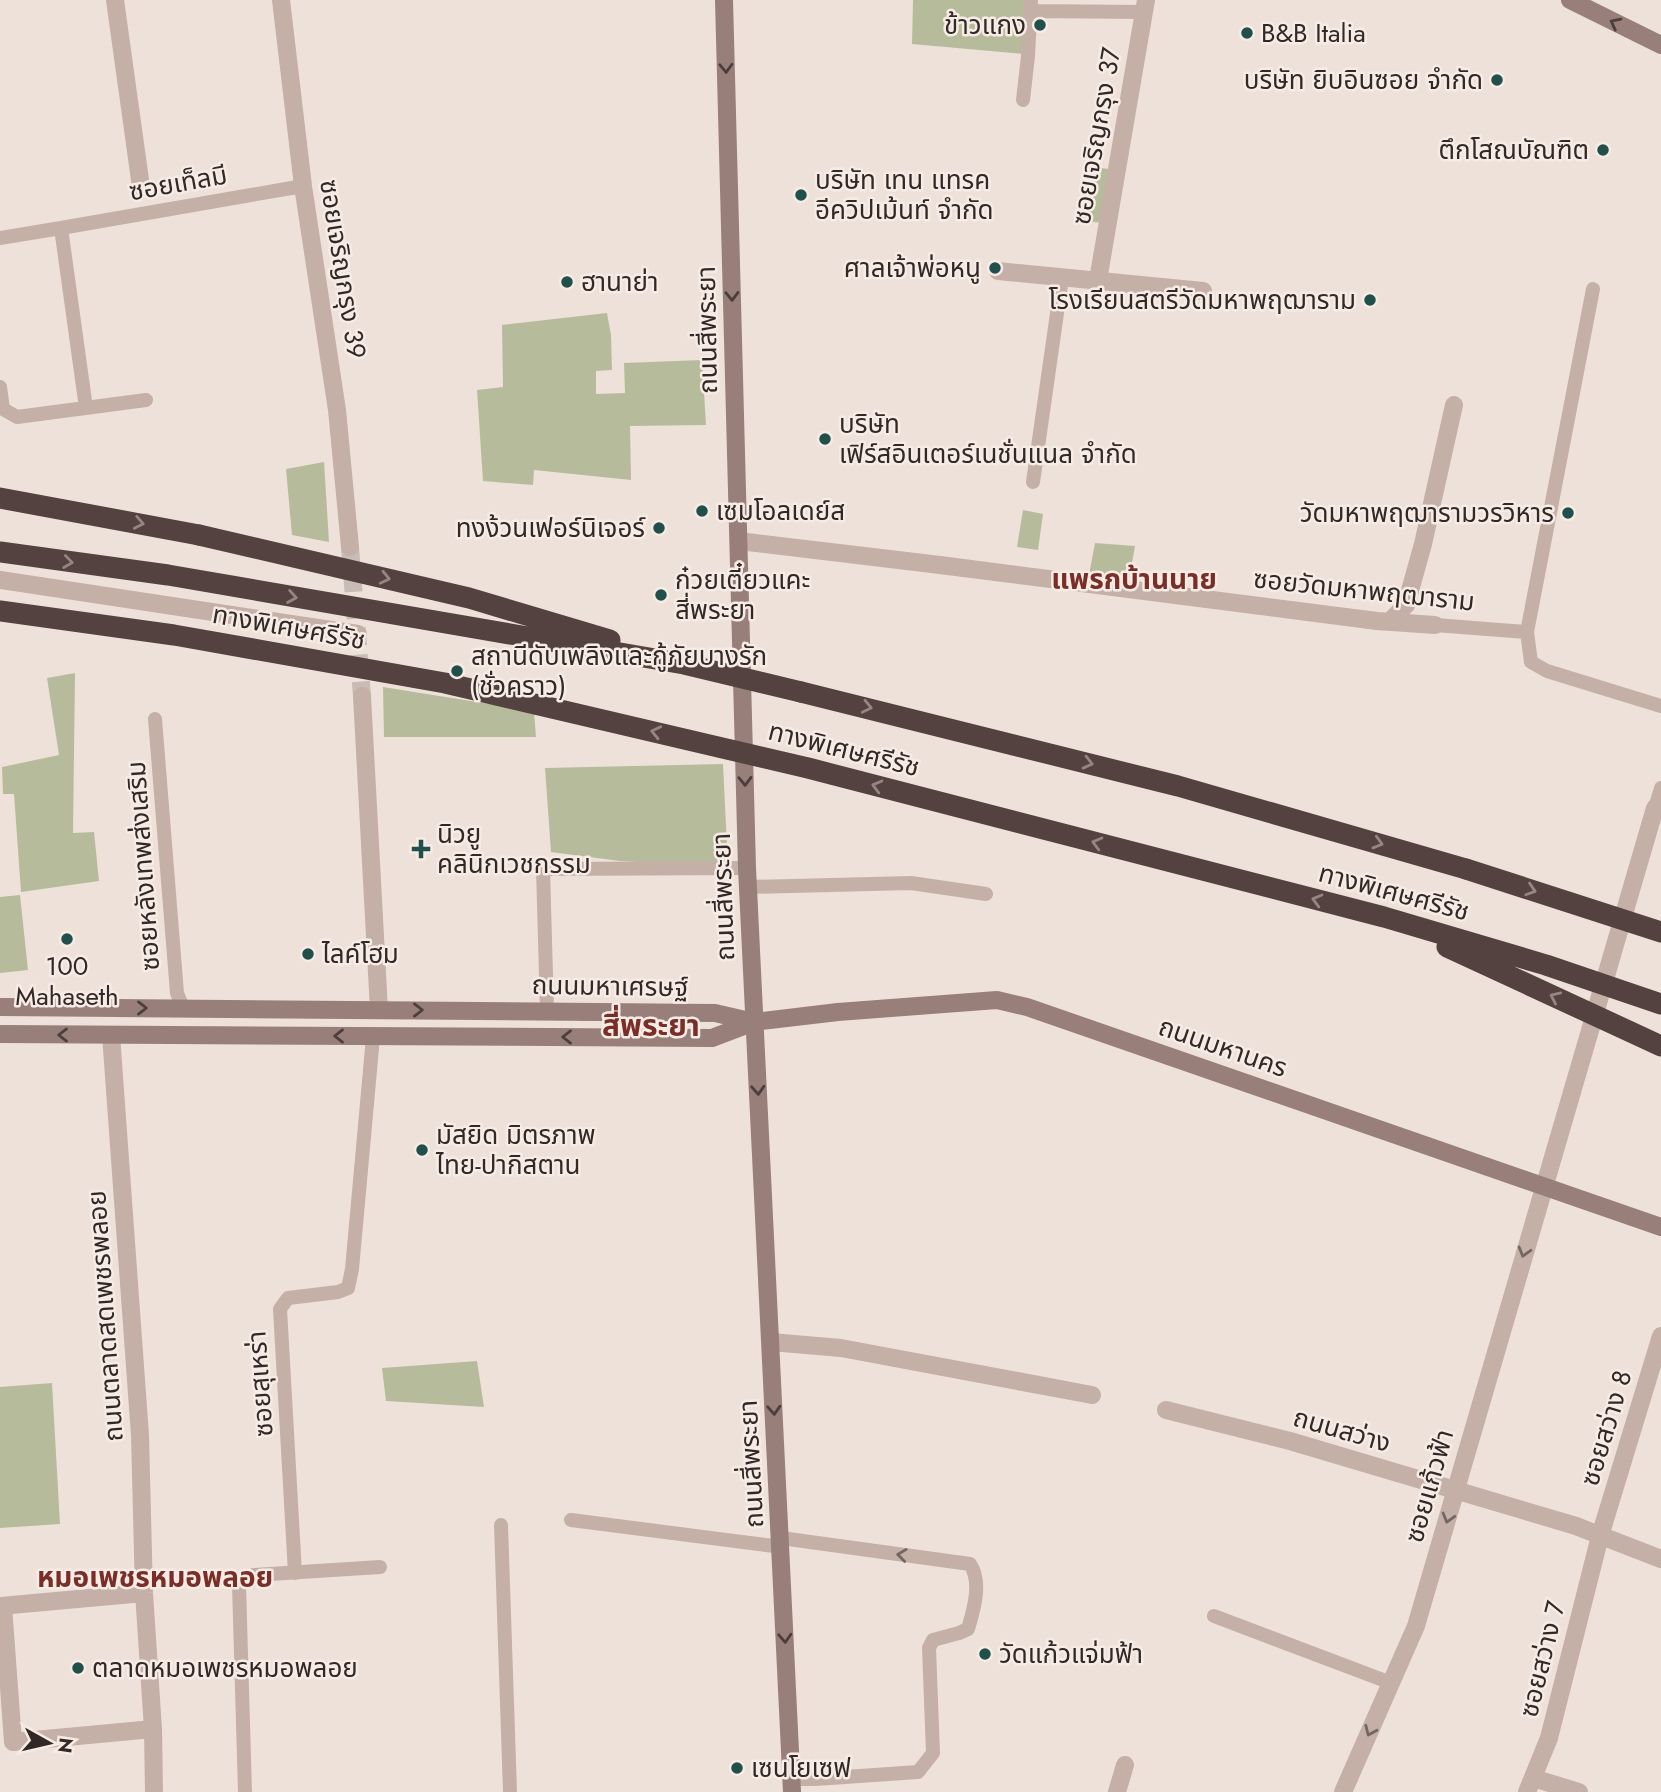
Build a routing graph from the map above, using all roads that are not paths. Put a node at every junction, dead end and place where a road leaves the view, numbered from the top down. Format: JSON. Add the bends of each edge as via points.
{"nodes":[{"id":1,"x":115,"y":0,"type":"edge"},
{"id":2,"x":281,"y":0,"type":"edge"},
{"id":3,"x":724,"y":0,"type":"edge"},
{"id":4,"x":1570,"y":0,"type":"edge"},
{"id":5,"x":1030,"y":5,"type":"edge"},
{"id":6,"x":1145,"y":6,"type":"edge"},
{"id":7,"x":1661,"y":45,"type":"edge"},
{"id":8,"x":1023,"y":100,"type":"dead end"},
{"id":9,"x":303,"y":186,"type":"junction"},
{"id":10,"x":141,"y":187,"type":"dead end"},
{"id":11,"x":61,"y":228,"type":"junction"},
{"id":12,"x":0,"y":238,"type":"edge"},
{"id":13,"x":998,"y":271,"type":"dead end"},
{"id":14,"x":1062,"y":278,"type":"junction"},
{"id":15,"x":1098,"y":281,"type":"junction"},
{"id":16,"x":1593,"y":289,"type":"dead end"},
{"id":17,"x":1203,"y":291,"type":"dead end"},
{"id":18,"x":0,"y":387,"type":"edge"},
{"id":19,"x":146,"y":400,"type":"dead end"},
{"id":20,"x":1454,"y":405,"type":"dead end"},
{"id":21,"x":86,"y":408,"type":"junction"},
{"id":22,"x":1033,"y":482,"type":"dead end"},
{"id":23,"x":0,"y":498,"type":"edge"},
{"id":24,"x":738,"y":541,"type":"junction"},
{"id":25,"x":350,"y":547,"type":"tunnel mouth"},
{"id":26,"x":0,"y":552,"type":"edge"},
{"id":27,"x":0,"y":580,"type":"edge"},
{"id":28,"x":0,"y":611,"type":"edge"},
{"id":29,"x":1388,"y":622,"type":"junction"},
{"id":30,"x":1435,"y":625,"type":"joint"},
{"id":31,"x":1527,"y":632,"type":"junction"},
{"id":32,"x":358,"y":634,"type":"dead end"},
{"id":33,"x":684,"y":664,"type":"junction"},
{"id":34,"x":362,"y":696,"type":"tunnel mouth"},
{"id":35,"x":1661,"y":706,"type":"edge"},
{"id":36,"x":155,"y":719,"type":"dead end"},
{"id":37,"x":1661,"y":788,"type":"edge"},
{"id":38,"x":1658,"y":809,"type":"edge"},
{"id":39,"x":747,"y":868,"type":"junction"},
{"id":40,"x":748,"y":887,"type":"junction"},
{"id":41,"x":986,"y":894,"type":"dead end"},
{"id":42,"x":1384,"y":917,"type":"junction"},
{"id":43,"x":1661,"y":932,"type":"edge"},
{"id":44,"x":1661,"y":1004,"type":"edge"},
{"id":45,"x":0,"y":1007,"type":"edge"},
{"id":46,"x":110,"y":1008,"type":"junction"},
{"id":47,"x":183,"y":1008,"type":"junction"},
{"id":48,"x":379,"y":1010,"type":"junction"},
{"id":49,"x":547,"y":1011,"type":"junction"},
{"id":50,"x":754,"y":1021,"type":"junction"},
{"id":51,"x":0,"y":1034,"type":"edge"},
{"id":52,"x":111,"y":1035,"type":"junction"},
{"id":53,"x":373,"y":1037,"type":"junction"},
{"id":54,"x":1661,"y":1046,"type":"edge"},
{"id":55,"x":1543,"y":1187,"type":"junction"},
{"id":56,"x":1661,"y":1227,"type":"edge"},
{"id":57,"x":1661,"y":1336,"type":"edge"},
{"id":58,"x":771,"y":1342,"type":"junction"},
{"id":59,"x":1092,"y":1395,"type":"dead end"},
{"id":60,"x":1166,"y":1410,"type":"dead end"},
{"id":61,"x":1456,"y":1491,"type":"junction"},
{"id":62,"x":571,"y":1520,"type":"dead end"},
{"id":63,"x":501,"y":1525,"type":"dead end"},
{"id":64,"x":1600,"y":1536,"type":"junction"},
{"id":65,"x":781,"y":1542,"type":"junction"},
{"id":66,"x":1661,"y":1559,"type":"edge"},
{"id":67,"x":380,"y":1567,"type":"dead end"},
{"id":68,"x":295,"y":1573,"type":"junction"},
{"id":69,"x":144,"y":1593,"type":"junction"},
{"id":70,"x":1,"y":1606,"type":"edge"},
{"id":71,"x":1214,"y":1616,"type":"dead end"},
{"id":72,"x":1391,"y":1683,"type":"junction"},
{"id":73,"x":153,"y":1729,"type":"junction"},
{"id":74,"x":1125,"y":1765,"type":"dead end"},
{"id":75,"x":791,"y":1785,"type":"edge"},
{"id":76,"x":1530,"y":1785,"type":"edge"},
{"id":77,"x":154,"y":1792,"type":"edge"},
{"id":78,"x":245,"y":1792,"type":"edge"},
{"id":79,"x":510,"y":1792,"type":"edge"},
{"id":80,"x":1117,"y":1792,"type":"edge"},
{"id":81,"x":1343,"y":1792,"type":"edge"},
{"id":82,"x":1579,"y":1792,"type":"edge"}],
"edges":[{"from":1,"to":10,"type":"street"},
{"from":2,"to":9,"type":"street","name":"ซอยเจริญกรุง 39"},
{"from":3,"to":24,"type":"main road","name":"ถนนสี่พระยา","one_way":true},
{"from":7,"to":4,"type":"main road","one_way":true},
{"from":5,"to":6,"type":"lane"},
{"from":5,"to":8,"type":"lane"},
{"from":6,"to":15,"type":"street","name":"ซอยเจริญกรุง 37"},
{"from":9,"to":11,"type":"lane","name":"ซอยเท็ลมี"},
{"from":9,"to":25,"type":"street","name":"ซอยเจริญกรุง 39","via":[[337,410]]},
{"from":11,"to":12,"type":"lane","name":"ซอยเท็ลมี"},
{"from":11,"to":21,"type":"lane"},
{"from":13,"to":14,"type":"street"},
{"from":14,"to":15,"type":"street"},
{"from":14,"to":22,"type":"lane"},
{"from":15,"to":17,"type":"street"},
{"from":16,"to":31,"type":"lane"},
{"from":18,"to":21,"type":"lane","via":[[3,409],[17,417]]},
{"from":19,"to":21,"type":"lane"},
{"from":20,"to":29,"type":"street","via":[[1405,605]]},
{"from":23,"to":33,"type":"highway","one_way":true,"bridge":true,"via":[[199,535],[469,598]]},
{"from":24,"to":29,"type":"street","name":"ซอยวัดมหาพฤฒาราม"},
{"from":24,"to":39,"type":"main road","name":"ถนนสี่พระยา","one_way":true},
{"from":26,"to":33,"type":"highway","name":"ทางพิเศษศรีรัช","one_way":true,"bridge":true,"via":[[168,575]]},
{"from":27,"to":32,"type":"street"},
{"from":42,"to":28,"type":"highway","name":"ทางพิเศษศรีรัช","one_way":true,"bridge":true,"via":[[808,768],[445,683],[174,635]]},
{"from":29,"to":30,"type":"street","name":"ซอยวัดมหาพฤฒาราม"},
{"from":30,"to":31,"type":"lane","name":"ซอยวัดมหาพฤฒาราม"},
{"from":31,"to":35,"type":"lane","via":[[1531,662],[1547,671]]},
{"from":33,"to":43,"type":"highway","name":"ทางพิเศษศรีรัช","one_way":true,"bridge":true,"via":[[1178,786],[1466,869]]},
{"from":34,"to":48,"type":"street"},
{"from":36,"to":47,"type":"lane","name":"ซอยหลังเทพส่งเสริม","via":[[177,993]]},
{"from":37,"to":38,"type":"lane"},
{"from":38,"to":55,"type":"street"},
{"from":39,"to":40,"type":"main road","name":"ถนนสี่พระยา"},
{"from":39,"to":49,"type":"lane","via":[[543,869]]},
{"from":40,"to":41,"type":"lane","via":[[911,883]]},
{"from":40,"to":50,"type":"main road","name":"ถนนสี่พระยา"},
{"from":42,"to":44,"type":"highway","name":"ทางพิเศษศรีรัช","bridge":true},
{"from":54,"to":42,"type":"highway","one_way":true,"bridge":true},
{"from":45,"to":46,"type":"main road","name":"ถนนมหาเศรษฐ์"},
{"from":46,"to":47,"type":"main road","name":"ถนนมหาเศรษฐ์","one_way":true},
{"from":46,"to":52,"type":"main road"},
{"from":47,"to":48,"type":"main road","name":"ถนนมหาเศรษฐ์"},
{"from":48,"to":49,"type":"main road","name":"ถนนมหาเศรษฐ์","one_way":true},
{"from":49,"to":50,"type":"main road","name":"ถนนมหาเศรษฐ์","via":[[715,1013]]},
{"from":50,"to":53,"type":"main road","name":"ถนนมหาเศรษฐ์","one_way":true,"via":[[712,1038]]},
{"from":50,"to":55,"type":"main road","name":"ถนนมหานคร","via":[[997,1000]]},
{"from":50,"to":58,"type":"main road","name":"ถนนสี่พระยา","one_way":true},
{"from":52,"to":51,"type":"main road","name":"ถนนมหาเศรษฐ์","one_way":true},
{"from":53,"to":52,"type":"main road","name":"ถนนมหาเศรษฐ์","one_way":true},
{"from":52,"to":69,"type":"street","name":"ถนนตลาดสดเพชรพลอย","via":[[138,1408]]},
{"from":53,"to":68,"type":"lane","name":"ซอยสุเหร่า","via":[[348,1287],[288,1298],[280,1309]]},
{"from":55,"to":56,"type":"main road","name":"ถนนมหานคร"},
{"from":55,"to":61,"type":"street","name":"ซอยแก้วฟ้า","one_way":true},
{"from":57,"to":64,"type":"street","name":"ซอยสว่าง 8"},
{"from":58,"to":59,"type":"street","via":[[841,1348]]},
{"from":58,"to":65,"type":"main road","name":"ถนนสี่พระยา","one_way":true},
{"from":60,"to":61,"type":"street","name":"ถนนสว่าง","via":[[1290,1441]]},
{"from":61,"to":64,"type":"street","name":"ถนนสว่าง"},
{"from":61,"to":72,"type":"street","name":"ซอยแก้วฟ้า","one_way":true,"via":[[1416,1626]]},
{"from":62,"to":65,"type":"lane"},
{"from":63,"to":79,"type":"lane"},
{"from":64,"to":66,"type":"street","name":"ถนนสว่าง"},
{"from":64,"to":76,"type":"street","name":"ซอยสว่าง 7","via":[[1549,1738]]},
{"from":65,"to":75,"type":"main road","name":"ถนนสี่พระยา","one_way":true},
{"from":75,"to":65,"type":"lane","one_way":true,"via":[[918,1772],[926,1764],[933,1753],[929,1648],[933,1640],[968,1629],[975,1604],[975,1572],[970,1564]]},
{"from":67,"to":68,"type":"lane"},
{"from":68,"to":78,"type":"lane","via":[[254,1575],[239,1585]]},
{"from":69,"to":70,"type":"street"},
{"from":69,"to":73,"type":"street","name":"ถนนตลาดสดเพชรพลอย"},
{"from":70,"to":73,"type":"street","via":[[13,1742]]},
{"from":71,"to":72,"type":"lane"},
{"from":72,"to":81,"type":"street","name":"ซอยแก้วฟ้า","one_way":true},
{"from":73,"to":77,"type":"street","name":"ถนนตลาดสดเพชรพลอย"},
{"from":74,"to":80,"type":"street"},
{"from":76,"to":82,"type":"street"}]}
